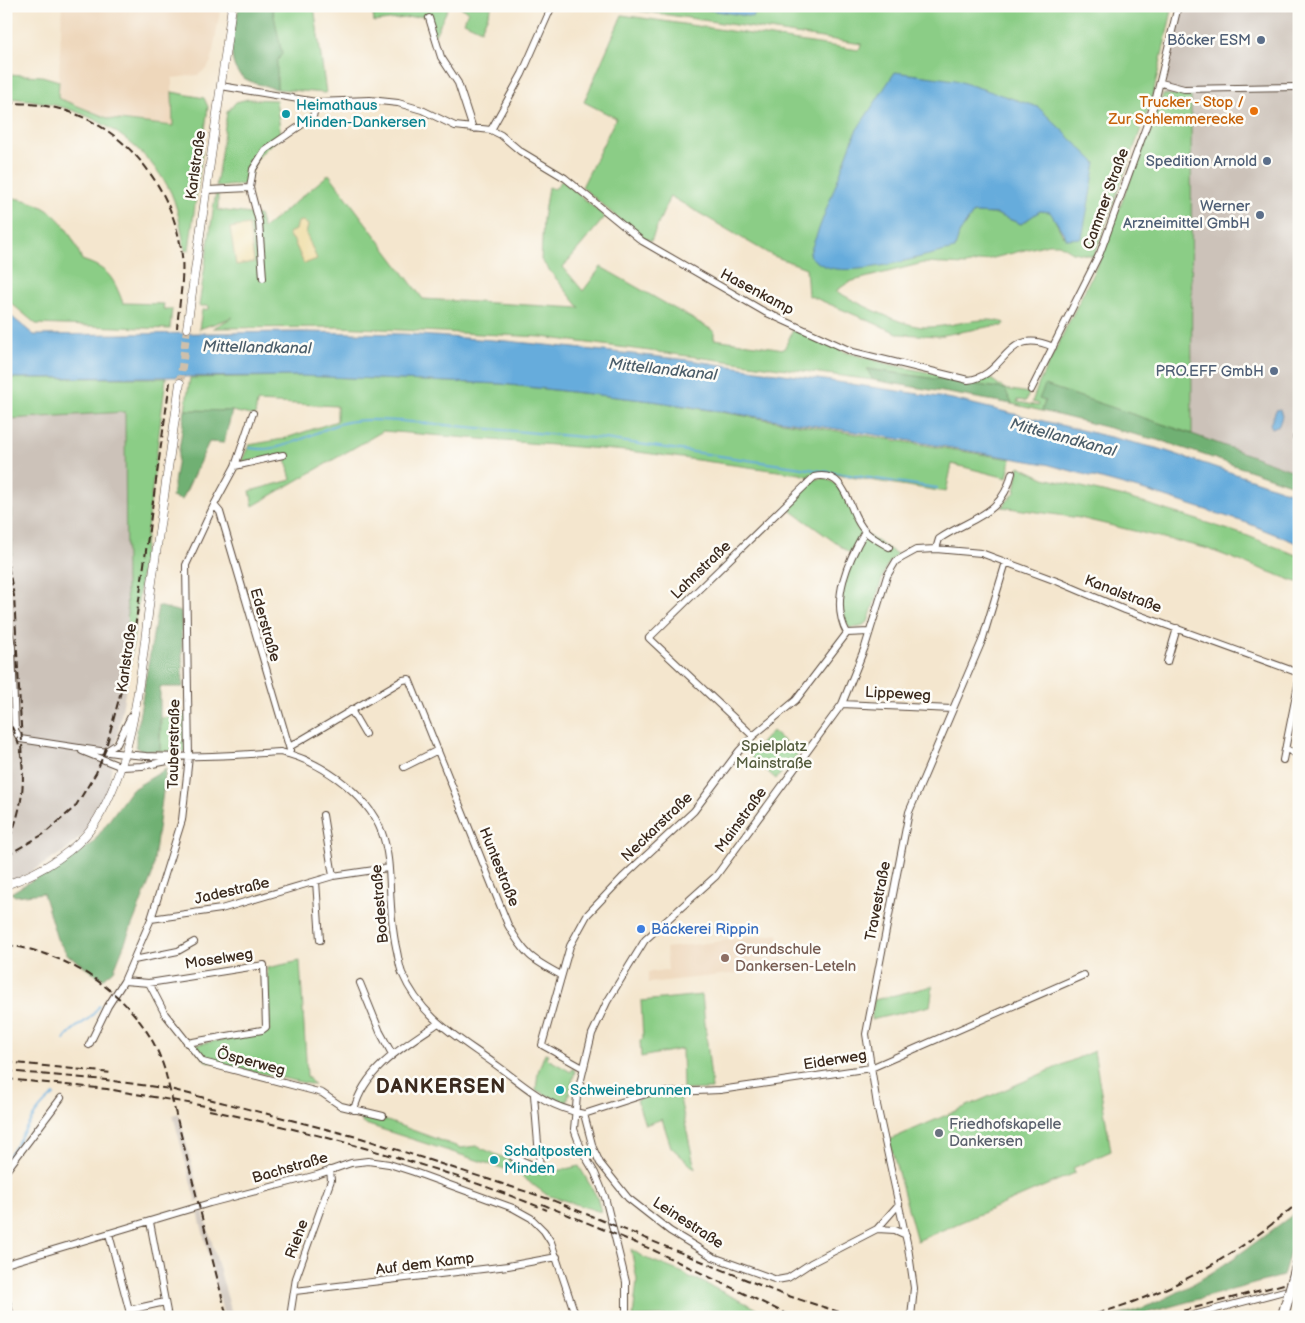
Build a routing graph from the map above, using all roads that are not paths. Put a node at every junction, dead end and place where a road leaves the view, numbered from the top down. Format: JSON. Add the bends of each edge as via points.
{"nodes":[{"id":1,"x":232,"y":6,"type":"edge"},
{"id":2,"x":552,"y":6,"type":"edge"},
{"id":3,"x":1178,"y":6,"type":"edge"},
{"id":4,"x":429,"y":18,"type":"dead end"},
{"id":5,"x":1161,"y":84,"type":"junction"},
{"id":6,"x":220,"y":86,"type":"junction"},
{"id":7,"x":1299,"y":87,"type":"edge"},
{"id":8,"x":316,"y":102,"type":"junction"},
{"id":9,"x":472,"y":129,"type":"junction"},
{"id":10,"x":491,"y":130,"type":"junction"},
{"id":11,"x":250,"y":188,"type":"junction"},
{"id":12,"x":206,"y":190,"type":"junction"},
{"id":13,"x":263,"y":278,"type":"dead end"},
{"id":14,"x":187,"y":328,"type":"tunnel mouth"},
{"id":15,"x":1054,"y":346,"type":"junction"},
{"id":16,"x":180,"y":383,"type":"tunnel mouth"},
{"id":17,"x":1032,"y":390,"type":"dead end"},
{"id":18,"x":254,"y":413,"type":"dead end"},
{"id":19,"x":1299,"y":431,"type":"edge"},
{"id":20,"x":1299,"y":444,"type":"edge"},
{"id":21,"x":283,"y":455,"type":"dead end"},
{"id":22,"x":235,"y":466,"type":"junction"},
{"id":23,"x":1012,"y":473,"type":"dead end"},
{"id":24,"x":214,"y":505,"type":"junction"},
{"id":25,"x":865,"y":531,"type":"junction"},
{"id":26,"x":889,"y":547,"type":"dead end"},
{"id":27,"x":936,"y":549,"type":"junction"},
{"id":28,"x":1006,"y":562,"type":"junction"},
{"id":29,"x":6,"y":613,"type":"edge"},
{"id":30,"x":1177,"y":628,"type":"junction"},
{"id":31,"x":869,"y":632,"type":"junction"},
{"id":32,"x":847,"y":633,"type":"junction"},
{"id":33,"x":1167,"y":662,"type":"dead end"},
{"id":34,"x":1299,"y":674,"type":"edge"},
{"id":35,"x":1299,"y":680,"type":"edge"},
{"id":36,"x":842,"y":704,"type":"junction"},
{"id":37,"x":134,"y":707,"type":"junction"},
{"id":38,"x":952,"y":709,"type":"junction"},
{"id":39,"x":351,"y":710,"type":"junction"},
{"id":40,"x":365,"y":734,"type":"dead end"},
{"id":41,"x":753,"y":736,"type":"junction"},
{"id":42,"x":291,"y":746,"type":"junction"},
{"id":43,"x":75,"y":748,"type":"junction"},
{"id":44,"x":1286,"y":749,"type":"junction"},
{"id":45,"x":438,"y":750,"type":"junction"},
{"id":46,"x":105,"y":751,"type":"junction"},
{"id":47,"x":126,"y":753,"type":"junction"},
{"id":48,"x":290,"y":754,"type":"junction"},
{"id":49,"x":1299,"y":755,"type":"edge"},
{"id":50,"x":189,"y":757,"type":"junction"},
{"id":51,"x":1283,"y":760,"type":"dead end"},
{"id":52,"x":122,"y":767,"type":"junction"},
{"id":53,"x":404,"y":767,"type":"dead end"},
{"id":54,"x":324,"y":816,"type":"dead end"},
{"id":55,"x":388,"y":868,"type":"junction"},
{"id":56,"x":333,"y":876,"type":"junction"},
{"id":57,"x":316,"y":881,"type":"junction"},
{"id":58,"x":6,"y":885,"type":"edge"},
{"id":59,"x":151,"y":919,"type":"junction"},
{"id":60,"x":320,"y":940,"type":"dead end"},
{"id":61,"x":194,"y":942,"type":"dead end"},
{"id":62,"x":134,"y":960,"type":"junction"},
{"id":63,"x":561,"y":975,"type":"junction"},
{"id":64,"x":1084,"y":975,"type":"dead end"},
{"id":65,"x":124,"y":981,"type":"junction"},
{"id":66,"x":149,"y":983,"type":"junction"},
{"id":67,"x":360,"y":983,"type":"dead end"},
{"id":68,"x":437,"y":1024,"type":"junction"},
{"id":69,"x":187,"y":1043,"type":"junction"},
{"id":70,"x":89,"y":1045,"type":"dead end"},
{"id":71,"x":392,"y":1054,"type":"junction"},
{"id":72,"x":583,"y":1068,"type":"junction"},
{"id":73,"x":871,"y":1068,"type":"junction"},
{"id":74,"x":534,"y":1095,"type":"junction"},
{"id":75,"x":61,"y":1098,"type":"dead end"},
{"id":76,"x":354,"y":1110,"type":"junction"},
{"id":77,"x":575,"y":1112,"type":"junction"},
{"id":78,"x":584,"y":1114,"type":"junction"},
{"id":79,"x":383,"y":1116,"type":"dead end"},
{"id":80,"x":512,"y":1157,"type":"dead end"},
{"id":81,"x":330,"y":1170,"type":"junction"},
{"id":82,"x":6,"y":1171,"type":"edge"},
{"id":83,"x":899,"y":1204,"type":"junction"},
{"id":84,"x":150,"y":1222,"type":"junction"},
{"id":85,"x":877,"y":1229,"type":"junction"},
{"id":86,"x":109,"y":1234,"type":"junction"},
{"id":87,"x":906,"y":1236,"type":"junction"},
{"id":88,"x":558,"y":1257,"type":"junction"},
{"id":89,"x":1298,"y":1262,"type":"edge"},
{"id":90,"x":6,"y":1264,"type":"edge"},
{"id":91,"x":1299,"y":1287,"type":"edge"},
{"id":92,"x":294,"y":1291,"type":"junction"},
{"id":93,"x":6,"y":1297,"type":"edge"},
{"id":94,"x":165,"y":1302,"type":"junction"},
{"id":95,"x":1284,"y":1312,"type":"dead end"},
{"id":96,"x":130,"y":1313,"type":"edge"},
{"id":97,"x":11,"y":1317,"type":"edge"},
{"id":98,"x":168,"y":1317,"type":"edge"},
{"id":99,"x":290,"y":1317,"type":"edge"},
{"id":100,"x":576,"y":1317,"type":"edge"},
{"id":101,"x":626,"y":1317,"type":"edge"},
{"id":102,"x":911,"y":1317,"type":"edge"},
{"id":103,"x":1186,"y":1317,"type":"edge"}],
"edges":[{"from":1,"to":6,"type":"street","name":"Karlstraße"},
{"from":2,"to":10,"type":"street","via":[[522,74]]},
{"from":3,"to":5,"type":"street","name":"Cammer Straße"},
{"from":4,"to":9,"type":"street","via":[[441,57],[458,83]]},
{"from":5,"to":7,"type":"street","via":[[1184,89]]},
{"from":5,"to":15,"type":"street","name":"Cammer Straße","via":[[1094,268]]},
{"from":6,"to":8,"type":"street"},
{"from":6,"to":12,"type":"street","name":"Karlstraße"},
{"from":8,"to":9,"type":"street","via":[[370,100],[398,103],[455,126]]},
{"from":8,"to":11,"type":"street","via":[[313,117],[274,143],[257,160]]},
{"from":9,"to":10,"type":"street"},
{"from":10,"to":15,"type":"street","name":"Hasenkamp","via":[[565,178],[642,241],[764,312],[845,349],[968,380],[986,373],[1020,343],[1032,340]]},
{"from":11,"to":12,"type":"street"},
{"from":11,"to":13,"type":"street","via":[[259,222]]},
{"from":12,"to":14,"type":"street","name":"Karlstraße"},
{"from":15,"to":17,"type":"street","name":"Cammer Straße"},
{"from":16,"to":37,"type":"street","name":"Karlstraße"},
{"from":18,"to":22,"type":"street","name":"Tauberstraße"},
{"from":19,"to":20,"type":"street","via":[[1296,437]]},
{"from":21,"to":22,"type":"street"},
{"from":22,"to":24,"type":"street","name":"Tauberstraße"},
{"from":23,"to":27,"type":"street","via":[[1006,494],[996,506],[940,539]]},
{"from":24,"to":42,"type":"street","name":"Ederstraße","via":[[220,512],[286,739]]},
{"from":24,"to":50,"type":"street","name":"Tauberstraße","via":[[189,554],[184,573]]},
{"from":25,"to":26,"type":"street","name":"Lahnstraße"},
{"from":25,"to":32,"type":"street","via":[[852,554],[841,592]]},
{"from":25,"to":41,"type":"street","name":"Lahnstraße","via":[[839,482],[826,476],[814,477],[649,638]]},
{"from":27,"to":28,"type":"street","name":"Kanalstraße","via":[[981,553]]},
{"from":27,"to":31,"type":"street","name":"Mainstraße","via":[[909,552],[896,561],[887,576]]},
{"from":28,"to":30,"type":"street","name":"Kanalstraße"},
{"from":28,"to":38,"type":"street","name":"Travestraße","via":[[982,641]]},
{"from":29,"to":43,"type":"street","via":[[12,647],[15,730],[20,739]]},
{"from":30,"to":33,"type":"street"},
{"from":30,"to":34,"type":"street","name":"Kanalstraße"},
{"from":31,"to":32,"type":"street"},
{"from":31,"to":36,"type":"street","name":"Mainstraße"},
{"from":32,"to":41,"type":"street","name":"Neckarstraße","via":[[796,700]]},
{"from":35,"to":44,"type":"street"},
{"from":36,"to":38,"type":"street","name":"Lippeweg"},
{"from":36,"to":72,"type":"street","name":"Mainstraße","via":[[716,876],[645,940],[596,1024]]},
{"from":37,"to":46,"type":"street","via":[[117,744]]},
{"from":37,"to":47,"type":"street","name":"Karlstraße"},
{"from":38,"to":73,"type":"street","name":"Travestraße","via":[[905,826],[866,1034]]},
{"from":39,"to":40,"type":"street"},
{"from":39,"to":42,"type":"street"},
{"from":39,"to":45,"type":"street","name":"Huntestraße","via":[[409,678]]},
{"from":41,"to":63,"type":"street","name":"Neckarstraße","via":[[694,811],[587,914],[570,946]]},
{"from":42,"to":48,"type":"street","name":"Ederstraße"},
{"from":43,"to":46,"type":"street","name":"Bodestraße"},
{"from":43,"to":52,"type":"street"},
{"from":44,"to":49,"type":"street"},
{"from":44,"to":51,"type":"street"},
{"from":45,"to":53,"type":"street"},
{"from":45,"to":63,"type":"street","name":"Huntestraße","via":[[508,925],[522,950],[536,962]]},
{"from":46,"to":47,"type":"street","name":"Bodestraße"},
{"from":47,"to":50,"type":"street","name":"Bodestraße"},
{"from":47,"to":52,"type":"street","name":"Karlstraße"},
{"from":48,"to":50,"type":"street","name":"Bodestraße"},
{"from":48,"to":55,"type":"street","name":"Bodestraße","via":[[315,764],[337,779],[371,812],[386,840]]},
{"from":50,"to":52,"type":"street","name":"Bodestraße"},
{"from":50,"to":59,"type":"street","name":"Tauberstraße","via":[[182,820]]},
{"from":52,"to":58,"type":"street","name":"Karlstraße","via":[[96,821],[78,842],[39,870]]},
{"from":54,"to":56,"type":"street"},
{"from":55,"to":56,"type":"street","name":"Jadestraße"},
{"from":55,"to":68,"type":"street","name":"Bodestraße","via":[[394,937],[402,972],[421,1006]]},
{"from":56,"to":57,"type":"street","name":"Jadestraße"},
{"from":57,"to":59,"type":"street","name":"Jadestraße","via":[[221,909]]},
{"from":57,"to":60,"type":"street"},
{"from":59,"to":62,"type":"street","name":"Tauberstraße"},
{"from":61,"to":62,"type":"street","via":[[178,951]]},
{"from":62,"to":65,"type":"street","name":"Tauberstraße"},
{"from":63,"to":72,"type":"street","name":"Neckarstraße","via":[[542,1045]]},
{"from":64,"to":73,"type":"street","name":"Eiderweg"},
{"from":65,"to":66,"type":"street","name":"Moselweg"},
{"from":65,"to":70,"type":"street","name":"Tauberstraße"},
{"from":66,"to":69,"type":"street","name":"Ösperweg","via":[[165,1014]]},
{"from":66,"to":69,"type":"street","name":"Moselweg","via":[[264,965],[266,1027]]},
{"from":67,"to":71,"type":"street"},
{"from":68,"to":71,"type":"street"},
{"from":68,"to":74,"type":"street","name":"Bodestraße"},
{"from":69,"to":76,"type":"street","name":"Ösperweg","via":[[203,1062],[322,1093],[341,1106]]},
{"from":71,"to":76,"type":"street","via":[[364,1084]]},
{"from":72,"to":77,"type":"street","name":"Mainstraße"},
{"from":73,"to":78,"type":"street","name":"Eiderweg","via":[[720,1090],[648,1093]]},
{"from":73,"to":83,"type":"street","name":"Travestraße"},
{"from":74,"to":77,"type":"street","name":"Bodestraße"},
{"from":74,"to":80,"type":"street","via":[[540,1168]]},
{"from":75,"to":82,"type":"street"},
{"from":76,"to":79,"type":"street","name":"Ösperweg"},
{"from":77,"to":78,"type":"street"},
{"from":77,"to":101,"type":"street","name":"Mainstraße","via":[[574,1129],[600,1184],[619,1251],[626,1282]]},
{"from":78,"to":85,"type":"street","name":"Leinestraße","via":[[600,1162],[628,1198],[670,1231],[713,1257],[782,1280]]},
{"from":81,"to":84,"type":"street","name":"Bachstraße"},
{"from":81,"to":88,"type":"street","name":"Bachstraße","via":[[351,1163],[383,1163],[513,1208],[531,1218],[544,1231]]},
{"from":81,"to":92,"type":"street","name":"Riehe","via":[[331,1180]]},
{"from":83,"to":85,"type":"street","name":"Leinestraße"},
{"from":83,"to":87,"type":"street","name":"Travestraße"},
{"from":84,"to":86,"type":"street","name":"Bachstraße"},
{"from":84,"to":94,"type":"street"},
{"from":85,"to":87,"type":"street","via":[[895,1230]]},
{"from":86,"to":90,"type":"street","name":"Bachstraße"},
{"from":86,"to":96,"type":"street"},
{"from":87,"to":102,"type":"street","name":"Travestraße","via":[[914,1288]]},
{"from":88,"to":92,"type":"street","name":"Auf dem Kamp","via":[[508,1266]]},
{"from":88,"to":100,"type":"street","name":"Bachstraße"},
{"from":89,"to":95,"type":"main road","bridge":true},
{"from":91,"to":103,"type":"street"},
{"from":92,"to":99,"type":"street","name":"Riehe"},
{"from":93,"to":97,"type":"street"},
{"from":94,"to":96,"type":"street"},
{"from":94,"to":98,"type":"street"}]}
